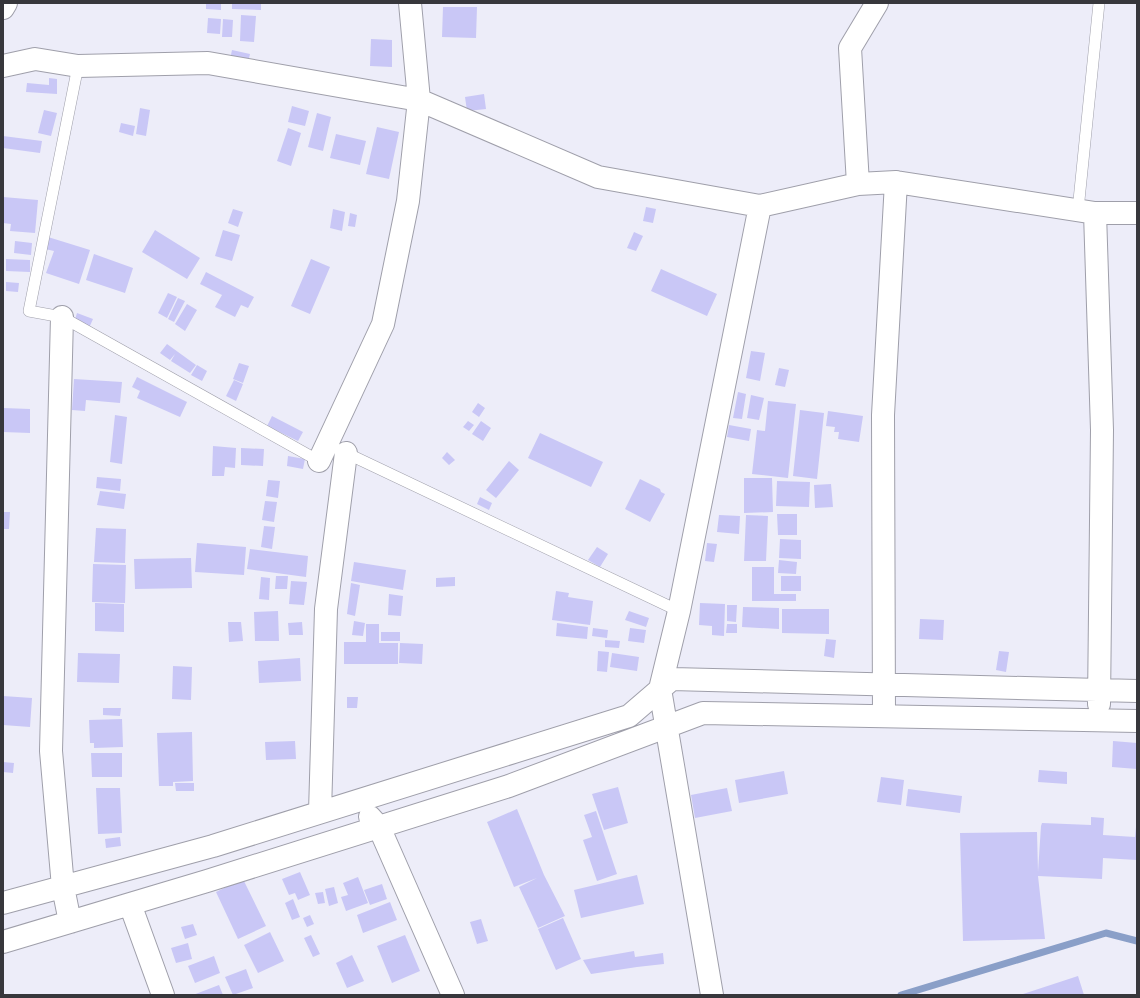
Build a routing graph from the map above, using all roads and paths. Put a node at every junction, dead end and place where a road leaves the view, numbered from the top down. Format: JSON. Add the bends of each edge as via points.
{"nodes":[{"id":1,"x":6,"y":3,"type":"edge"},
{"id":2,"x":410,"y":3,"type":"edge"},
{"id":3,"x":877,"y":3,"type":"edge"},
{"id":4,"x":1099,"y":3,"type":"edge"},
{"id":5,"x":3,"y":8,"type":"edge"},
{"id":6,"x":3,"y":66,"type":"edge"},
{"id":7,"x":78,"y":66,"type":"junction"},
{"id":8,"x":419,"y":100,"type":"junction"},
{"id":9,"x":896,"y":182,"type":"junction"},
{"id":10,"x":858,"y":184,"type":"junction"},
{"id":11,"x":760,"y":206,"type":"junction"},
{"id":12,"x":1086,"y":212,"type":"junction"},
{"id":13,"x":1137,"y":213,"type":"edge"},
{"id":14,"x":62,"y":317,"type":"junction"},
{"id":15,"x":346,"y":453,"type":"junction"},
{"id":16,"x":319,"y":461,"type":"junction"},
{"id":17,"x":679,"y":611,"type":"junction"},
{"id":18,"x":884,"y":685,"type":"junction"},
{"id":19,"x":660,"y":689,"type":"junction"},
{"id":20,"x":1099,"y":690,"type":"junction"},
{"id":21,"x":1137,"y":691,"type":"edge"},
{"id":22,"x":884,"y":716,"type":"junction"},
{"id":23,"x":1099,"y":720,"type":"junction"},
{"id":24,"x":1137,"y":721,"type":"edge"},
{"id":25,"x":667,"y":727,"type":"junction"},
{"id":26,"x":356,"y":801,"type":"junction"},
{"id":27,"x":320,"y":812,"type":"junction"},
{"id":28,"x":379,"y":827,"type":"junction"},
{"id":29,"x":63,"y":887,"type":"junction"},
{"id":30,"x":3,"y":903,"type":"edge"},
{"id":31,"x":130,"y":904,"type":"junction"},
{"id":32,"x":70,"y":922,"type":"junction"},
{"id":33,"x":3,"y":942,"type":"edge"},
{"id":34,"x":163,"y":995,"type":"edge"},
{"id":35,"x":453,"y":995,"type":"edge"},
{"id":36,"x":712,"y":995,"type":"edge"}],
"edges":[{"from":1,"to":5,"type":"street"},
{"from":2,"to":8,"type":"street"},
{"from":3,"to":10,"type":"street","via":[[850,48]]},
{"from":4,"to":12,"type":"lane"},
{"from":6,"to":7,"type":"street","via":[[35,59]]},
{"from":7,"to":8,"type":"street","via":[[208,62]]},
{"from":7,"to":14,"type":"lane","via":[[29,311]]},
{"from":8,"to":11,"type":"street","via":[[598,177]]},
{"from":8,"to":16,"type":"street","via":[[408,201],[383,324]]},
{"from":9,"to":10,"type":"street"},
{"from":9,"to":12,"type":"street"},
{"from":9,"to":18,"type":"street","via":[[883,415]]},
{"from":10,"to":11,"type":"street"},
{"from":11,"to":17,"type":"street"},
{"from":12,"to":13,"type":"street"},
{"from":12,"to":20,"type":"street","via":[[1102,430]]},
{"from":14,"to":16,"type":"lane"},
{"from":14,"to":29,"type":"street","via":[[51,750]]},
{"from":15,"to":16,"type":"lane"},
{"from":15,"to":17,"type":"lane"},
{"from":15,"to":27,"type":"street","via":[[326,609]]},
{"from":17,"to":19,"type":"street"},
{"from":18,"to":19,"type":"street","via":[[672,679]]},
{"from":18,"to":20,"type":"street"},
{"from":18,"to":22,"type":"street"},
{"from":19,"to":25,"type":"street"},
{"from":19,"to":26,"type":"street","via":[[629,716]]},
{"from":20,"to":21,"type":"street"},
{"from":20,"to":23,"type":"street"},
{"from":22,"to":23,"type":"street"},
{"from":22,"to":25,"type":"street","via":[[703,713]]},
{"from":23,"to":24,"type":"street"},
{"from":25,"to":28,"type":"street","via":[[509,786]]},
{"from":25,"to":36,"type":"street"},
{"from":26,"to":27,"type":"street"},
{"from":26,"to":28,"type":"street"},
{"from":27,"to":29,"type":"street","via":[[213,846]]},
{"from":28,"to":31,"type":"street"},
{"from":28,"to":35,"type":"street"},
{"from":29,"to":30,"type":"street"},
{"from":29,"to":32,"type":"street"},
{"from":31,"to":32,"type":"street"},
{"from":31,"to":34,"type":"street"},
{"from":32,"to":33,"type":"street"}]}
